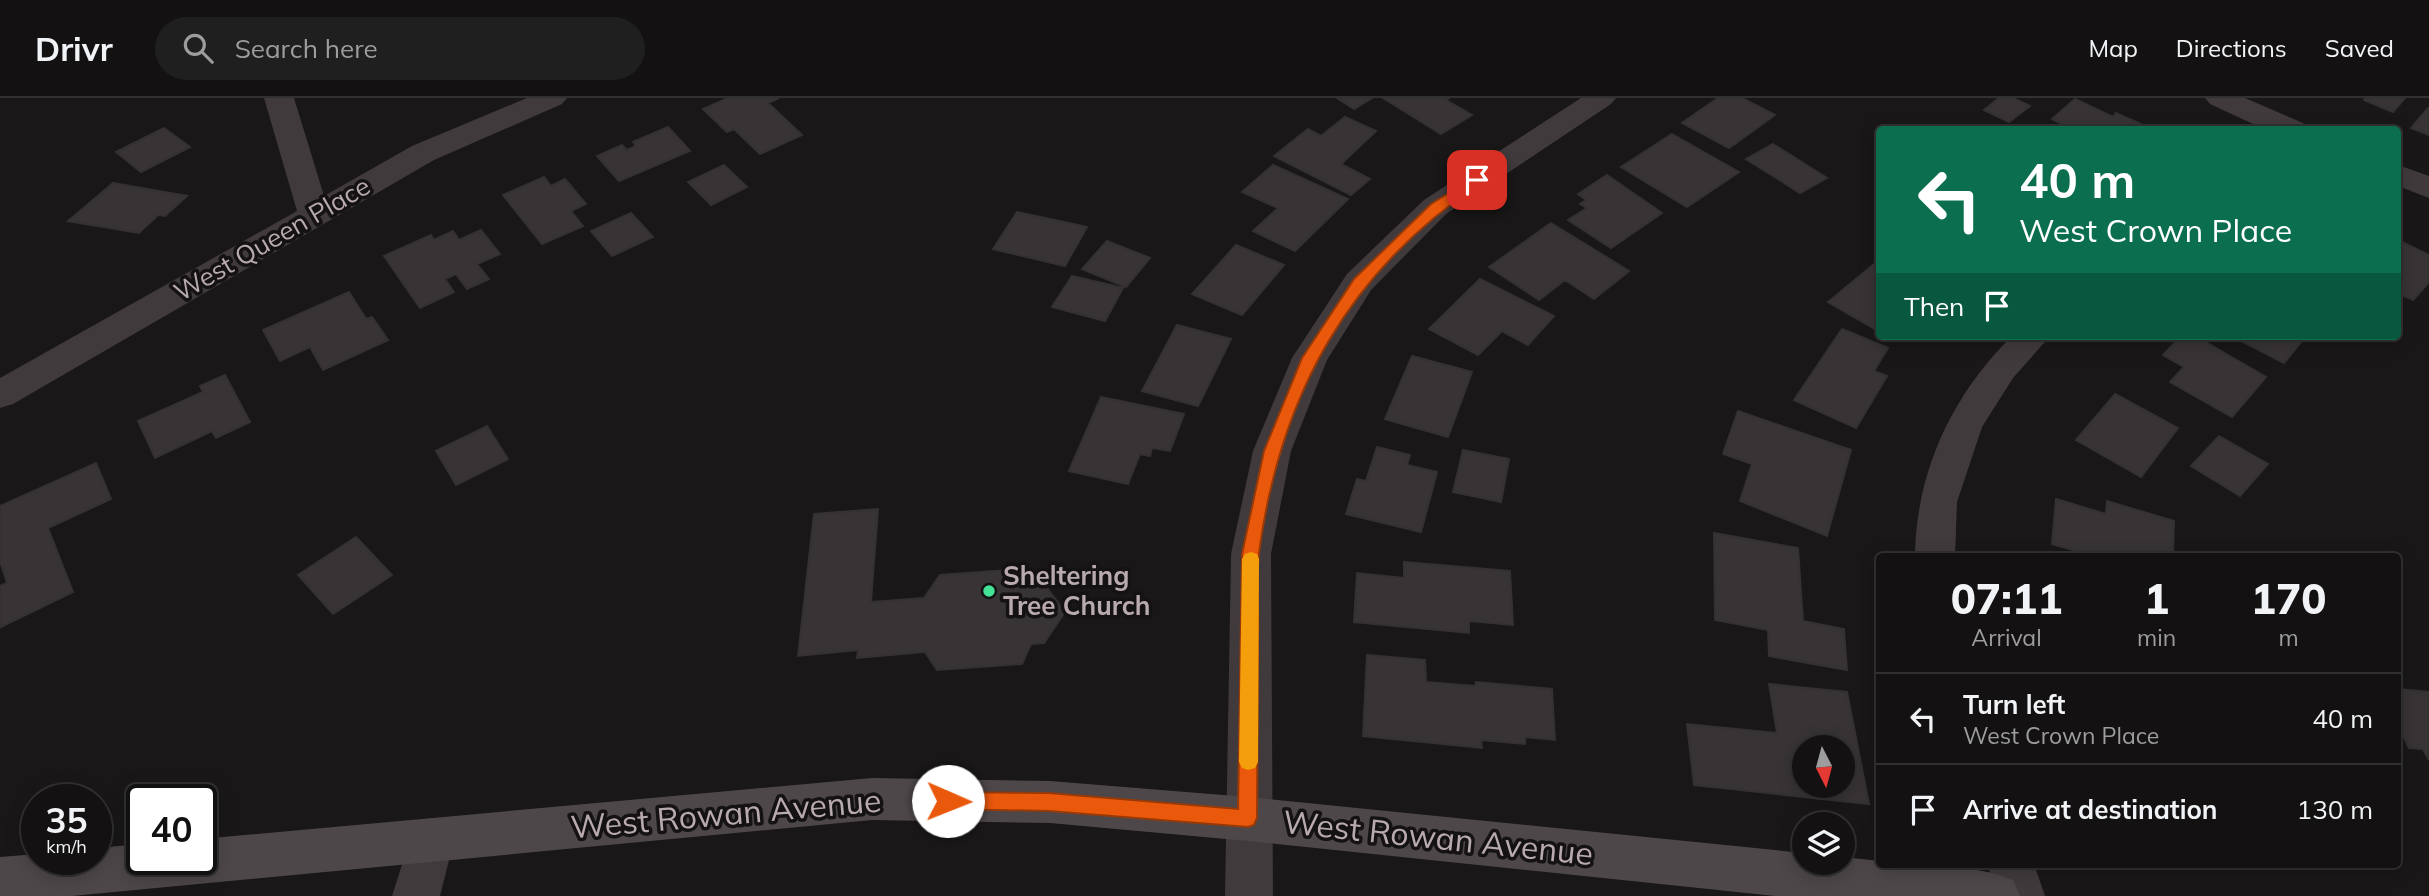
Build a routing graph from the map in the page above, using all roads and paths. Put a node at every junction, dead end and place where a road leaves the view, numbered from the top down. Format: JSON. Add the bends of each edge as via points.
{"nodes":[{"id":1,"x":279,"y":98,"type":"edge"},
{"id":2,"x":552,"y":98,"type":"edge"},
{"id":3,"x":1601,"y":98,"type":"edge"},
{"id":4,"x":2220,"y":98,"type":"edge"},
{"id":5,"x":2249,"y":122,"type":"edge"},
{"id":6,"x":2270,"y":126,"type":"edge"},
{"id":7,"x":2401,"y":176,"type":"edge"},
{"id":8,"x":2429,"y":188,"type":"edge"},
{"id":9,"x":314,"y":216,"type":"junction"},
{"id":10,"x":2029,"y":340,"type":"edge"},
{"id":11,"x":0,"y":395,"type":"edge"},
{"id":12,"x":1935,"y":553,"type":"edge"},
{"id":13,"x":1248,"y":818,"type":"junction"},
{"id":14,"x":431,"y":840,"type":"junction"},
{"id":15,"x":2011,"y":868,"type":"edge"},
{"id":16,"x":0,"y":880,"type":"edge"},
{"id":17,"x":415,"y":896,"type":"edge"},
{"id":18,"x":1249,"y":896,"type":"edge"},
{"id":19,"x":1996,"y":896,"type":"edge"},
{"id":20,"x":2021,"y":896,"type":"edge"}],
"edges":[{"from":1,"to":9,"type":"street"},
{"from":2,"to":9,"type":"street","name":"West Queen Place","via":[[423,153]]},
{"from":3,"to":13,"type":"street","via":[[1435,207],[1359,282],[1310,358],[1272,451],[1251,554]]},
{"from":4,"to":5,"type":"street"},
{"from":5,"to":6,"type":"street"},
{"from":7,"to":8,"type":"street"},
{"from":9,"to":11,"type":"street","name":"West Queen Place"},
{"from":10,"to":12,"type":"street","via":[[2000,369],[1964,425],[1938,502]]},
{"from":13,"to":14,"type":"street","name":"West Rowan Avenue","via":[[1049,802],[872,799]]},
{"from":13,"to":18,"type":"street"},
{"from":13,"to":19,"type":"street","name":"West Rowan Avenue"},
{"from":14,"to":16,"type":"street","name":"West Rowan Avenue"},
{"from":14,"to":17,"type":"street"},
{"from":15,"to":20,"type":"street"}]}
